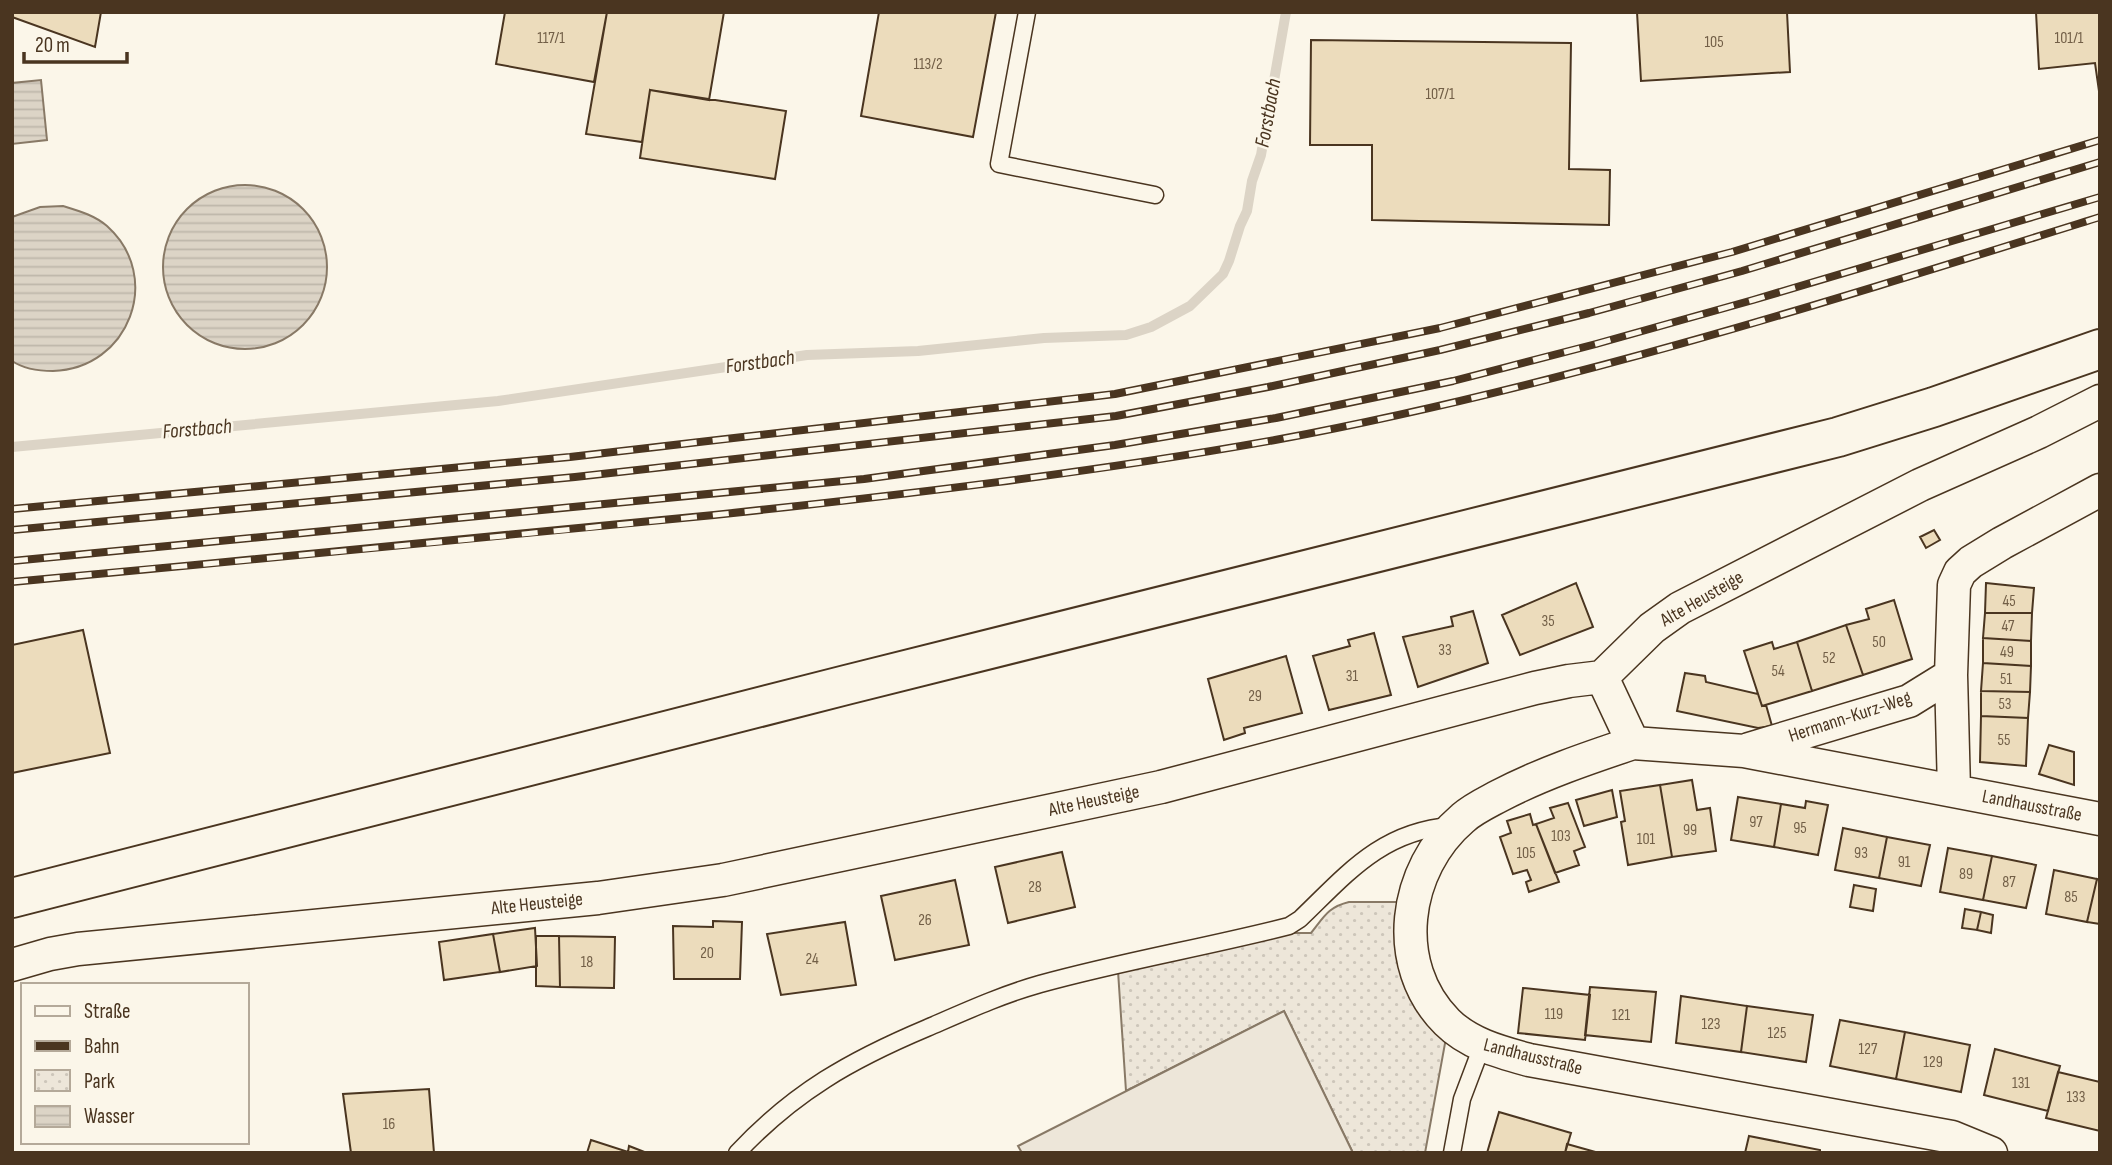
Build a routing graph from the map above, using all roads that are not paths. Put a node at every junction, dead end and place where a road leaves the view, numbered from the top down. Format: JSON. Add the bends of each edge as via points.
{"nodes":[{"id":1,"x":1027,"y":12,"type":"edge"},
{"id":2,"x":1155,"y":195,"type":"dead end"},
{"id":3,"x":2100,"y":349,"type":"edge"},
{"id":4,"x":2100,"y":401,"type":"edge"},
{"id":5,"x":2100,"y":490,"type":"edge"},
{"id":6,"x":1951,"y":675,"type":"junction"},
{"id":7,"x":1602,"y":677,"type":"junction"},
{"id":8,"x":1633,"y":743,"type":"junction"},
{"id":9,"x":1744,"y":751,"type":"junction"},
{"id":10,"x":1954,"y":790,"type":"junction"},
{"id":11,"x":2100,"y":820,"type":"edge"},
{"id":12,"x":1453,"y":826,"type":"junction"},
{"id":13,"x":12,"y":898,"type":"edge"},
{"id":14,"x":12,"y":965,"type":"edge"},
{"id":15,"x":1482,"y":1046,"type":"junction"},
{"id":16,"x":737,"y":1153,"type":"edge"},
{"id":17,"x":1452,"y":1153,"type":"edge"},
{"id":18,"x":1991,"y":1153,"type":"edge"}],
"edges":[{"from":1,"to":2,"type":"lane","via":[[999,164]]},
{"from":3,"to":13,"type":"main road","via":[[1838,437]]},
{"from":4,"to":7,"type":"street","name":"Alte Heusteige","via":[[1920,485],[1680,608],[1652,628]]},
{"from":5,"to":6,"type":"street","via":[[2002,543],[1960,572],[1954,584]]},
{"from":6,"to":9,"type":"street","name":"Hermann-Kurz-Weg","via":[[1909,701]]},
{"from":6,"to":10,"type":"street"},
{"from":7,"to":8,"type":"street"},
{"from":7,"to":14,"type":"street","name":"Alte Heusteige","via":[[1535,688],[1161,787],[723,880],[571,901],[91,947]]},
{"from":8,"to":9,"type":"street","name":"Landhausstraße"},
{"from":8,"to":12,"type":"street","name":"Landhausstraße","via":[[1509,791]]},
{"from":9,"to":10,"type":"street","name":"Landhausstraße"},
{"from":10,"to":11,"type":"street","name":"Landhausstraße"},
{"from":12,"to":15,"type":"street","name":"Landhausstraße","via":[[1416,889],[1410,944],[1419,976],[1437,1010],[1456,1030]]},
{"from":12,"to":16,"type":"lane","via":[[1416,831],[1380,848],[1289,926],[1039,984],[880,1048],[793,1101]]},
{"from":15,"to":17,"type":"lane","via":[[1462,1099]]},
{"from":15,"to":18,"type":"street","name":"Landhausstraße","via":[[1529,1060],[1952,1137]]}]}
